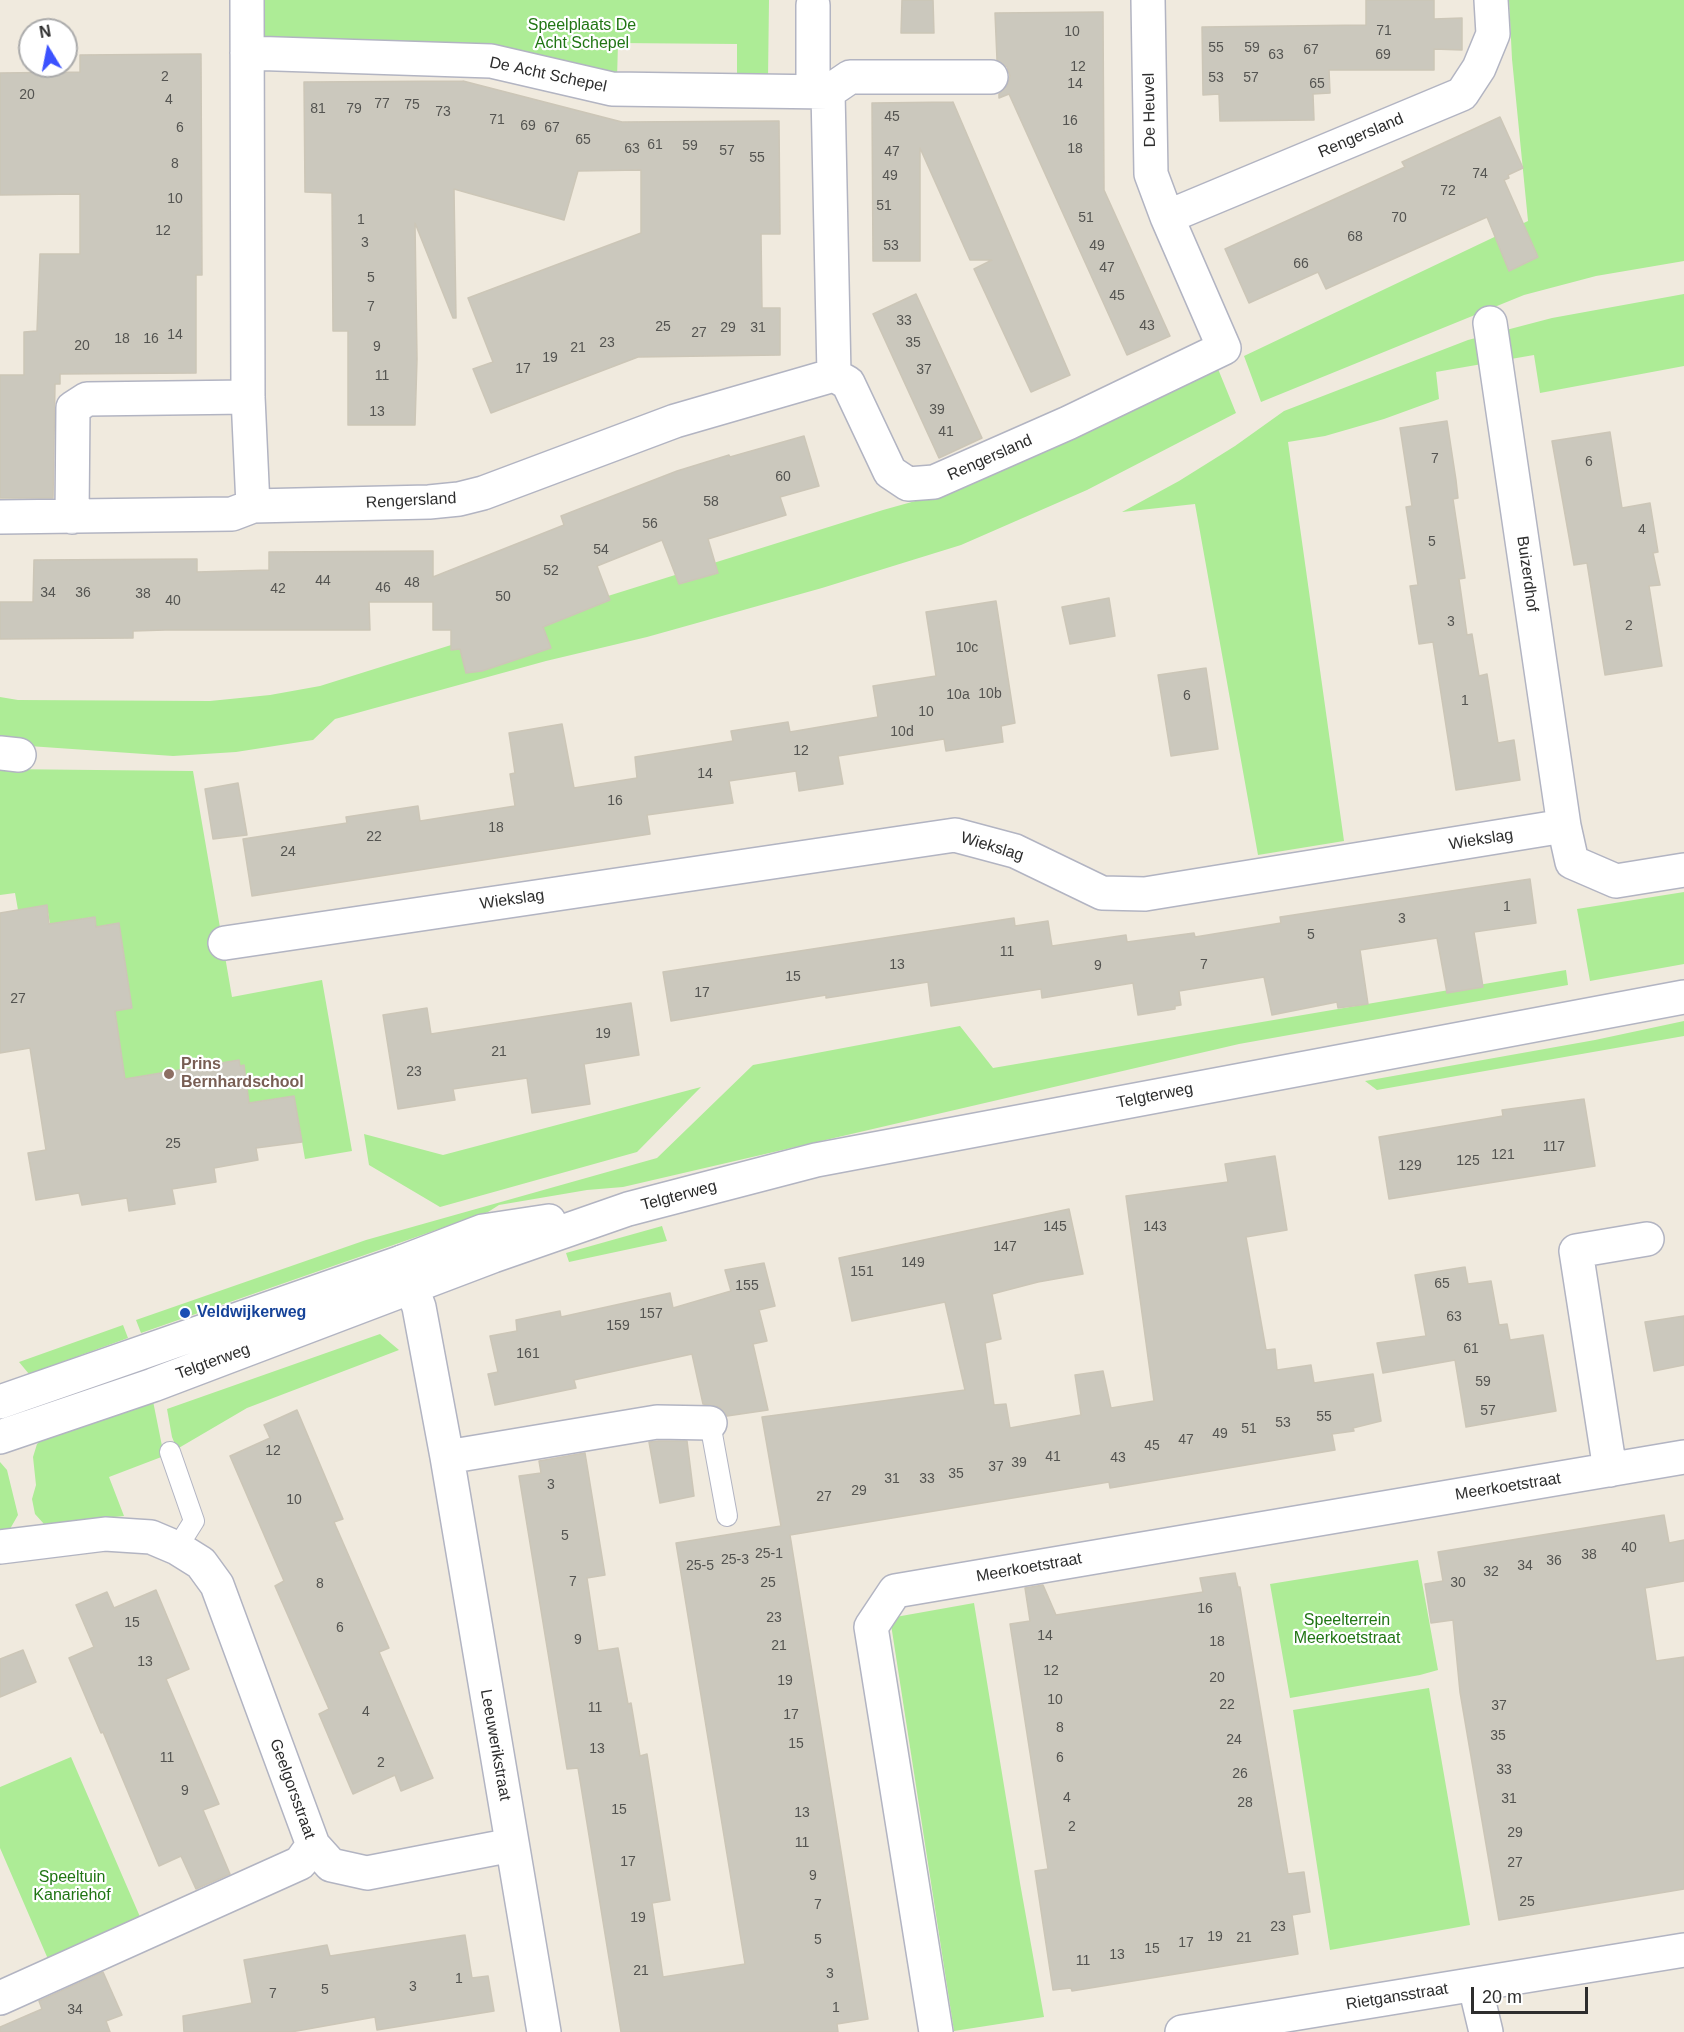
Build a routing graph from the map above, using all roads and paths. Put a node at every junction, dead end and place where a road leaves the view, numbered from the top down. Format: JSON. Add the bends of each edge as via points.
{"nodes":[{"id":1,"x":247,"y":0,"type":"edge"},
{"id":2,"x":1148,"y":0,"type":"edge"},
{"id":3,"x":1491,"y":0,"type":"edge"},
{"id":4,"x":813,"y":5,"type":"dead end"},
{"id":5,"x":247,"y":53,"type":"junction"},
{"id":6,"x":992,"y":77,"type":"dead end"},
{"id":7,"x":820,"y":92,"type":"junction"},
{"id":8,"x":1167,"y":217,"type":"junction"},
{"id":9,"x":1490,"y":323,"type":"dead end"},
{"id":10,"x":834,"y":375,"type":"junction"},
{"id":11,"x":248,"y":397,"type":"junction"},
{"id":12,"x":253,"y":506,"type":"junction"},
{"id":13,"x":0,"y":517,"type":"edge"},
{"id":14,"x":72,"y":517,"type":"junction"},
{"id":15,"x":1564,"y":826,"type":"junction"},
{"id":16,"x":1684,"y":870,"type":"edge"},
{"id":17,"x":225,"y":943,"type":"dead end"},
{"id":18,"x":1684,"y":997,"type":"edge"},
{"id":19,"x":1647,"y":1239,"type":"dead end"},
{"id":20,"x":407,"y":1275,"type":"junction"},
{"id":21,"x":2,"y":1419,"type":"edge"},
{"id":22,"x":710,"y":1424,"type":"joint"},
{"id":23,"x":170,"y":1452,"type":"dead end"},
{"id":24,"x":447,"y":1457,"type":"junction"},
{"id":25,"x":1684,"y":1457,"type":"edge"},
{"id":26,"x":1610,"y":1470,"type":"junction"},
{"id":27,"x":727,"y":1516,"type":"dead end"},
{"id":28,"x":0,"y":1547,"type":"edge"},
{"id":29,"x":177,"y":1548,"type":"junction"},
{"id":30,"x":313,"y":1845,"type":"junction"},
{"id":31,"x":512,"y":1845,"type":"junction"},
{"id":32,"x":1684,"y":1950,"type":"edge"},
{"id":33,"x":1475,"y":1986,"type":"junction"},
{"id":34,"x":0,"y":1998,"type":"edge"},
{"id":35,"x":544,"y":2032,"type":"edge"},
{"id":36,"x":936,"y":2032,"type":"edge"},
{"id":37,"x":1182,"y":2032,"type":"edge"},
{"id":38,"x":1486,"y":2032,"type":"edge"}],
"edges":[{"from":1,"to":5,"type":"street"},
{"from":2,"to":8,"type":"street","name":"De Heuvel","via":[[1151,174]]},
{"from":3,"to":8,"type":"street","name":"Rengersland","via":[[1492,34],[1479,68],[1462,94]]},
{"from":4,"to":7,"type":"street"},
{"from":5,"to":7,"type":"street","name":"De Acht Schepel","via":[[491,61],[612,89]]},
{"from":5,"to":11,"type":"street"},
{"from":6,"to":7,"type":"street","via":[[850,77]]},
{"from":7,"to":10,"type":"street"},
{"from":8,"to":10,"type":"street","name":"Rengersland","via":[[1224,348],[1141,388],[934,482],[908,484],[890,472],[848,383]]},
{"from":9,"to":15,"type":"street","name":"Buizerdhof"},
{"from":10,"to":12,"type":"street","name":"Rengersland","via":[[675,421],[459,499]]},
{"from":11,"to":12,"type":"street"},
{"from":11,"to":14,"type":"street","via":[[87,399],[73,408]]},
{"from":12,"to":14,"type":"street","name":"Rengersland","via":[[232,514]]},
{"from":13,"to":14,"type":"street","name":"Rengersland"},
{"from":15,"to":16,"type":"street","via":[[1572,862],[1616,881]]},
{"from":15,"to":17,"type":"street","name":"Wiekslag","via":[[1145,894],[1102,893],[1015,851],[955,835]]},
{"from":18,"to":20,"type":"street","name":"Telgterweg","via":[[816,1160],[628,1209],[483,1231]]},
{"from":19,"to":26,"type":"street","via":[[1576,1251]]},
{"from":20,"to":21,"type":"street","name":"Telgterweg"},
{"from":20,"to":24,"type":"street","name":"Leeuwerikstraat","via":[[419,1307]]},
{"from":22,"to":24,"type":"street","via":[[657,1422]]},
{"from":22,"to":27,"type":"lane"},
{"from":23,"to":29,"type":"lane","via":[[194,1521]]},
{"from":24,"to":31,"type":"street","name":"Leeuwerikstraat"},
{"from":25,"to":26,"type":"street","name":"Meerkoetstraat"},
{"from":26,"to":36,"type":"street","name":"Meerkoetstraat","via":[[895,1591],[871,1627]]},
{"from":28,"to":29,"type":"street","name":"Geelgorsstraat","via":[[105,1534],[151,1537]]},
{"from":29,"to":30,"type":"street","name":"Geelgorsstraat","via":[[201,1563],[217,1585]]},
{"from":30,"to":31,"type":"street","name":"Geelgorsstraat","via":[[331,1865],[367,1874]]},
{"from":30,"to":34,"type":"street","via":[[300,1863]]},
{"from":31,"to":35,"type":"street","name":"Leeuwerikstraat"},
{"from":32,"to":33,"type":"street","name":"Rietgansstraat"},
{"from":33,"to":37,"type":"street","name":"Rietgansstraat"},
{"from":33,"to":38,"type":"street"}]}
